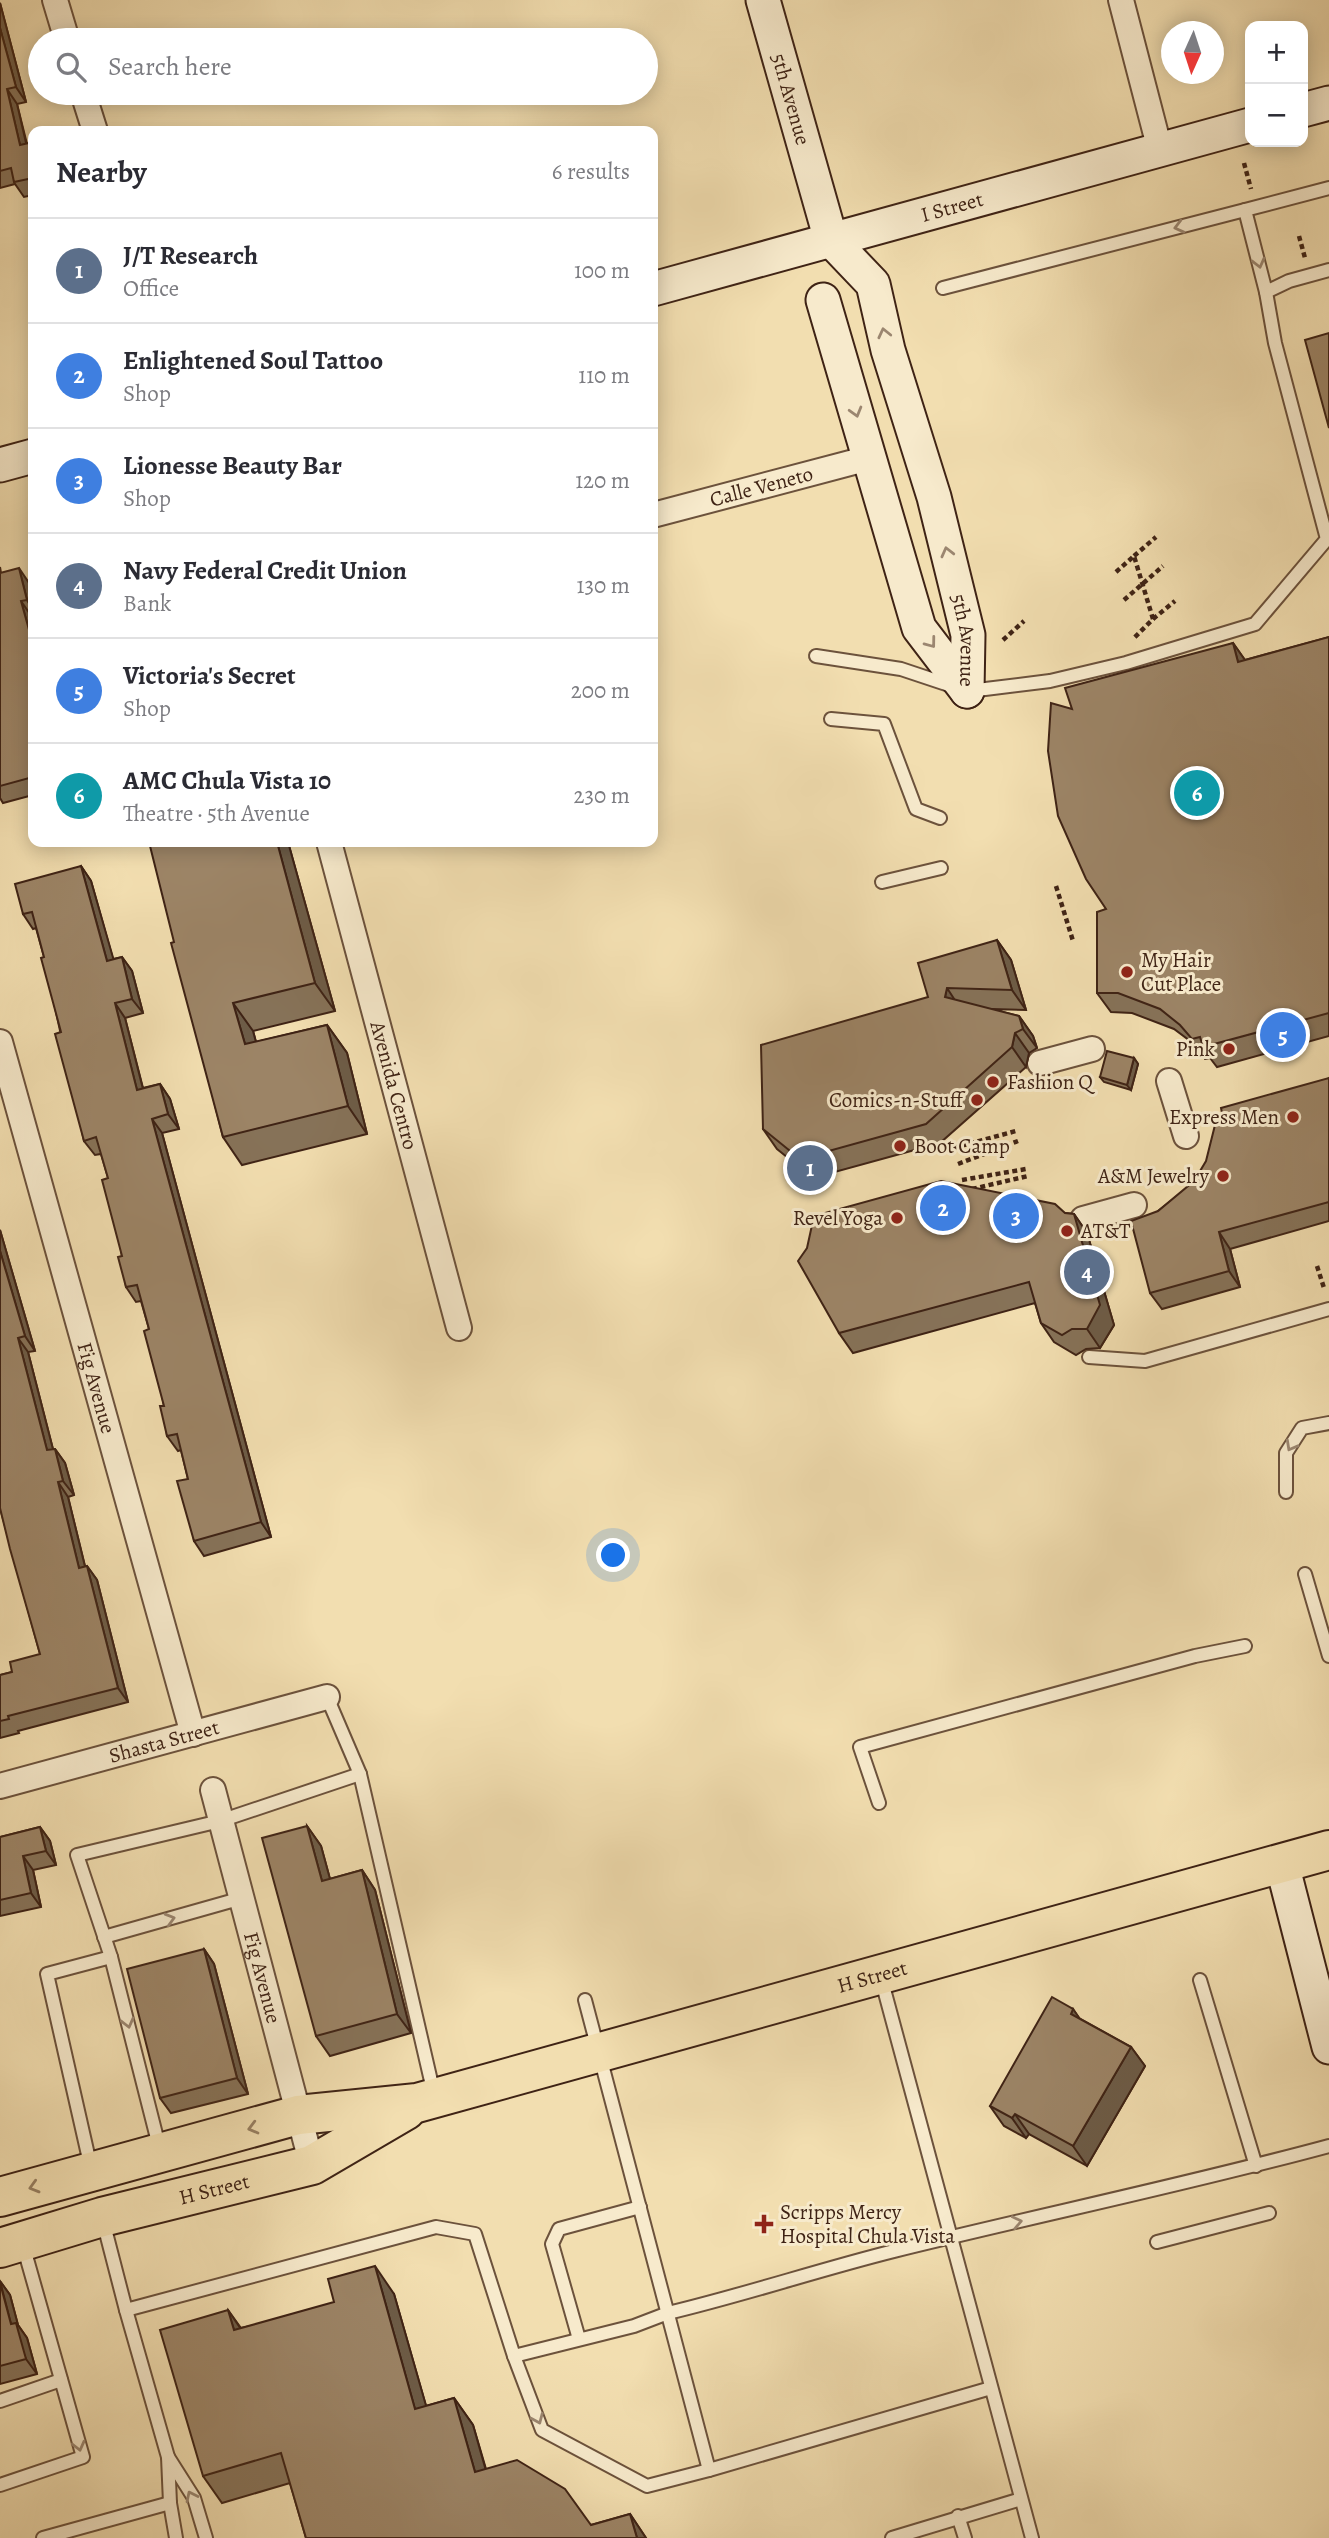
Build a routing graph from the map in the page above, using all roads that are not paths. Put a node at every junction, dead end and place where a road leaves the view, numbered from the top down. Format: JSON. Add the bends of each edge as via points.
{"nodes":[{"id":1,"x":55,"y":0,"type":"edge"},
{"id":2,"x":763,"y":0,"type":"edge"},
{"id":3,"x":1121,"y":0,"type":"edge"},
{"id":4,"x":63,"y":28,"type":"edge"},
{"id":5,"x":1329,"y":103,"type":"edge"},
{"id":6,"x":86,"y":105,"type":"edge"},
{"id":7,"x":1308,"y":109,"type":"edge"},
{"id":8,"x":93,"y":126,"type":"edge"},
{"id":9,"x":1245,"y":126,"type":"edge"},
{"id":10,"x":1160,"y":150,"type":"junction"},
{"id":11,"x":1329,"y":188,"type":"edge"},
{"id":12,"x":1245,"y":210,"type":"junction"},
{"id":13,"x":831,"y":240,"type":"junction"},
{"id":14,"x":1329,"y":270,"type":"edge"},
{"id":15,"x":658,"y":288,"type":"edge"},
{"id":16,"x":943,"y":288,"type":"dead end"},
{"id":17,"x":1266,"y":292,"type":"junction"},
{"id":18,"x":28,"y":457,"type":"edge"},
{"id":19,"x":869,"y":458,"type":"junction"},
{"id":20,"x":0,"y":465,"type":"edge"},
{"id":21,"x":658,"y":514,"type":"edge"},
{"id":22,"x":816,"y":656,"type":"dead end"},
{"id":23,"x":967,"y":691,"type":"junction"},
{"id":24,"x":831,"y":719,"type":"dead end"},
{"id":25,"x":940,"y":818,"type":"dead end"},
{"id":26,"x":330,"y":847,"type":"edge"},
{"id":27,"x":941,"y":868,"type":"dead end"},
{"id":28,"x":882,"y":882,"type":"dead end"},
{"id":29,"x":0,"y":1042,"type":"edge"},
{"id":30,"x":1092,"y":1049,"type":"dead end"},
{"id":31,"x":1040,"y":1063,"type":"dead end"},
{"id":32,"x":1169,"y":1081,"type":"dead end"},
{"id":33,"x":1186,"y":1136,"type":"dead end"},
{"id":34,"x":1134,"y":1205,"type":"dead end"},
{"id":35,"x":1083,"y":1219,"type":"dead end"},
{"id":36,"x":1329,"y":1309,"type":"edge"},
{"id":37,"x":459,"y":1328,"type":"dead end"},
{"id":38,"x":1089,"y":1357,"type":"edge"},
{"id":39,"x":1329,"y":1423,"type":"edge"},
{"id":40,"x":1286,"y":1492,"type":"dead end"},
{"id":41,"x":1306,"y":1574,"type":"dead end"},
{"id":42,"x":1245,"y":1646,"type":"dead end"},
{"id":43,"x":1329,"y":1656,"type":"edge"},
{"id":44,"x":327,"y":1697,"type":"joint"},
{"id":45,"x":193,"y":1734,"type":"junction"},
{"id":46,"x":360,"y":1774,"type":"junction"},
{"id":47,"x":0,"y":1786,"type":"edge"},
{"id":48,"x":213,"y":1790,"type":"dead end"},
{"id":49,"x":879,"y":1803,"type":"dead end"},
{"id":50,"x":220,"y":1821,"type":"junction"},
{"id":51,"x":1329,"y":1850,"type":"edge"},
{"id":52,"x":1282,"y":1864,"type":"junction"},
{"id":53,"x":242,"y":1898,"type":"junction"},
{"id":54,"x":104,"y":1937,"type":"junction"},
{"id":55,"x":111,"y":1957,"type":"junction"},
{"id":56,"x":880,"y":1975,"type":"junction"},
{"id":57,"x":1200,"y":1980,"type":"dead end"},
{"id":58,"x":585,"y":2000,"type":"dead end"},
{"id":59,"x":1329,"y":2047,"type":"edge"},
{"id":60,"x":600,"y":2052,"type":"junction"},
{"id":61,"x":426,"y":2100,"type":"junction"},
{"id":62,"x":298,"y":2115,"type":"junction"},
{"id":63,"x":1329,"y":2146,"type":"edge"},
{"id":64,"x":161,"y":2153,"type":"junction"},
{"id":65,"x":312,"y":2165,"type":"junction"},
{"id":66,"x":1256,"y":2166,"type":"junction"},
{"id":67,"x":92,"y":2171,"type":"junction"},
{"id":68,"x":0,"y":2197,"type":"edge"},
{"id":69,"x":640,"y":2207,"type":"junction"},
{"id":70,"x":1269,"y":2213,"type":"dead end"},
{"id":71,"x":102,"y":2217,"type":"junction"},
{"id":72,"x":950,"y":2238,"type":"junction"},
{"id":73,"x":1157,"y":2242,"type":"dead end"},
{"id":74,"x":11,"y":2245,"type":"edge"},
{"id":75,"x":126,"y":2310,"type":"junction"},
{"id":76,"x":668,"y":2313,"type":"junction"},
{"id":77,"x":579,"y":2339,"type":"junction"},
{"id":78,"x":514,"y":2356,"type":"junction"},
{"id":79,"x":61,"y":2380,"type":"junction"},
{"id":80,"x":991,"y":2388,"type":"junction"},
{"id":81,"x":0,"y":2401,"type":"edge"},
{"id":82,"x":168,"y":2457,"type":"junction"},
{"id":83,"x":709,"y":2470,"type":"junction"},
{"id":84,"x":0,"y":2485,"type":"edge"},
{"id":85,"x":1021,"y":2499,"type":"junction"},
{"id":86,"x":170,"y":2503,"type":"junction"},
{"id":87,"x":958,"y":2516,"type":"junction"},
{"id":88,"x":43,"y":2538,"type":"edge"},
{"id":89,"x":176,"y":2538,"type":"edge"},
{"id":90,"x":206,"y":2538,"type":"edge"},
{"id":91,"x":892,"y":2538,"type":"edge"},
{"id":92,"x":965,"y":2538,"type":"edge"},
{"id":93,"x":1032,"y":2538,"type":"edge"}],
"edges":[{"from":1,"to":4,"type":"street"},
{"from":2,"to":13,"type":"street","name":"5th Avenue"},
{"from":3,"to":10,"type":"street"},
{"from":5,"to":7,"type":"street"},
{"from":6,"to":8,"type":"street"},
{"from":9,"to":10,"type":"street","name":"I Street"},
{"from":10,"to":13,"type":"street","name":"I Street"},
{"from":11,"to":12,"type":"lane"},
{"from":12,"to":16,"type":"lane","one_way":true},
{"from":12,"to":17,"type":"lane","one_way":true},
{"from":13,"to":15,"type":"street","name":"I Street"},
{"from":13,"to":19,"type":"street","name":"5th Avenue","one_way":true,"via":[[823,295]]},
{"from":23,"to":13,"type":"street","name":"5th Avenue","one_way":true,"via":[[968,635],[873,284]]},
{"from":14,"to":17,"type":"lane"},
{"from":17,"to":23,"type":"lane","via":[[1327,539],[1255,624],[1050,681]]},
{"from":18,"to":20,"type":"street"},
{"from":19,"to":21,"type":"street","name":"Calle Veneto"},
{"from":19,"to":23,"type":"street","name":"5th Avenue","one_way":true,"via":[[919,628]]},
{"from":22,"to":23,"type":"lane","via":[[901,669]]},
{"from":24,"to":25,"type":"lane","via":[[884,724],[916,809]]},
{"from":26,"to":37,"type":"street","name":"Avenida Centro"},
{"from":27,"to":28,"type":"lane"},
{"from":29,"to":45,"type":"street","name":"Fig Avenue"},
{"from":30,"to":31,"type":"street"},
{"from":32,"to":33,"type":"street"},
{"from":34,"to":35,"type":"street"},
{"from":36,"to":38,"type":"lane","via":[[1145,1362]]},
{"from":39,"to":40,"type":"lane","one_way":true,"via":[[1302,1428],[1286,1453]]},
{"from":41,"to":43,"type":"lane"},
{"from":42,"to":49,"type":"lane","via":[[860,1747]]},
{"from":44,"to":45,"type":"street","name":"Shasta Street"},
{"from":44,"to":46,"type":"lane"},
{"from":45,"to":47,"type":"street","name":"Shasta Street"},
{"from":46,"to":50,"type":"lane"},
{"from":46,"to":61,"type":"lane"},
{"from":48,"to":50,"type":"street","name":"Fig Avenue"},
{"from":50,"to":53,"type":"street","name":"Fig Avenue"},
{"from":50,"to":54,"type":"lane","via":[[77,1855]]},
{"from":51,"to":52,"type":"main road","name":"H Street"},
{"from":52,"to":56,"type":"main road","name":"H Street"},
{"from":52,"to":59,"type":"street"},
{"from":54,"to":53,"type":"lane","one_way":true},
{"from":53,"to":62,"type":"street","name":"Fig Avenue"},
{"from":54,"to":55,"type":"lane"},
{"from":55,"to":64,"type":"lane","one_way":true},
{"from":55,"to":67,"type":"lane","via":[[47,1974]]},
{"from":56,"to":60,"type":"main road","name":"H Street"},
{"from":56,"to":72,"type":"lane"},
{"from":57,"to":66,"type":"lane"},
{"from":58,"to":60,"type":"lane"},
{"from":60,"to":61,"type":"main road","name":"H Street"},
{"from":60,"to":69,"type":"lane"},
{"from":61,"to":62,"type":"main road","name":"H Street"},
{"from":61,"to":65,"type":"main road","name":"H Street"},
{"from":62,"to":64,"type":"main road","name":"H Street","one_way":true},
{"from":62,"to":65,"type":"street","name":"Fig Avenue"},
{"from":63,"to":66,"type":"lane"},
{"from":64,"to":67,"type":"main road","name":"H Street"},
{"from":65,"to":71,"type":"main road","name":"H Street"},
{"from":72,"to":66,"type":"lane","one_way":true},
{"from":67,"to":68,"type":"main road","name":"H Street","one_way":true},
{"from":69,"to":76,"type":"lane"},
{"from":69,"to":77,"type":"lane","via":[[559,2229],[552,2244]]},
{"from":70,"to":73,"type":"lane"},
{"from":71,"to":74,"type":"main road","name":"H Street"},
{"from":71,"to":75,"type":"lane"},
{"from":72,"to":76,"type":"lane"},
{"from":72,"to":80,"type":"lane"},
{"from":74,"to":79,"type":"lane"},
{"from":75,"to":78,"type":"lane","via":[[436,2227],[475,2234]]},
{"from":75,"to":82,"type":"lane"},
{"from":76,"to":77,"type":"lane"},
{"from":76,"to":83,"type":"lane"},
{"from":77,"to":78,"type":"lane"},
{"from":78,"to":83,"type":"lane","one_way":true,"via":[[542,2430],[647,2486]]},
{"from":79,"to":81,"type":"lane"},
{"from":79,"to":84,"type":"lane","one_way":true,"via":[[83,2457]]},
{"from":80,"to":83,"type":"lane"},
{"from":80,"to":85,"type":"lane"},
{"from":82,"to":86,"type":"lane"},
{"from":90,"to":82,"type":"lane","one_way":true,"via":[[194,2498]]},
{"from":85,"to":87,"type":"lane"},
{"from":85,"to":93,"type":"lane"},
{"from":86,"to":88,"type":"lane"},
{"from":86,"to":89,"type":"lane"},
{"from":87,"to":91,"type":"lane"},
{"from":87,"to":92,"type":"lane"}]}
